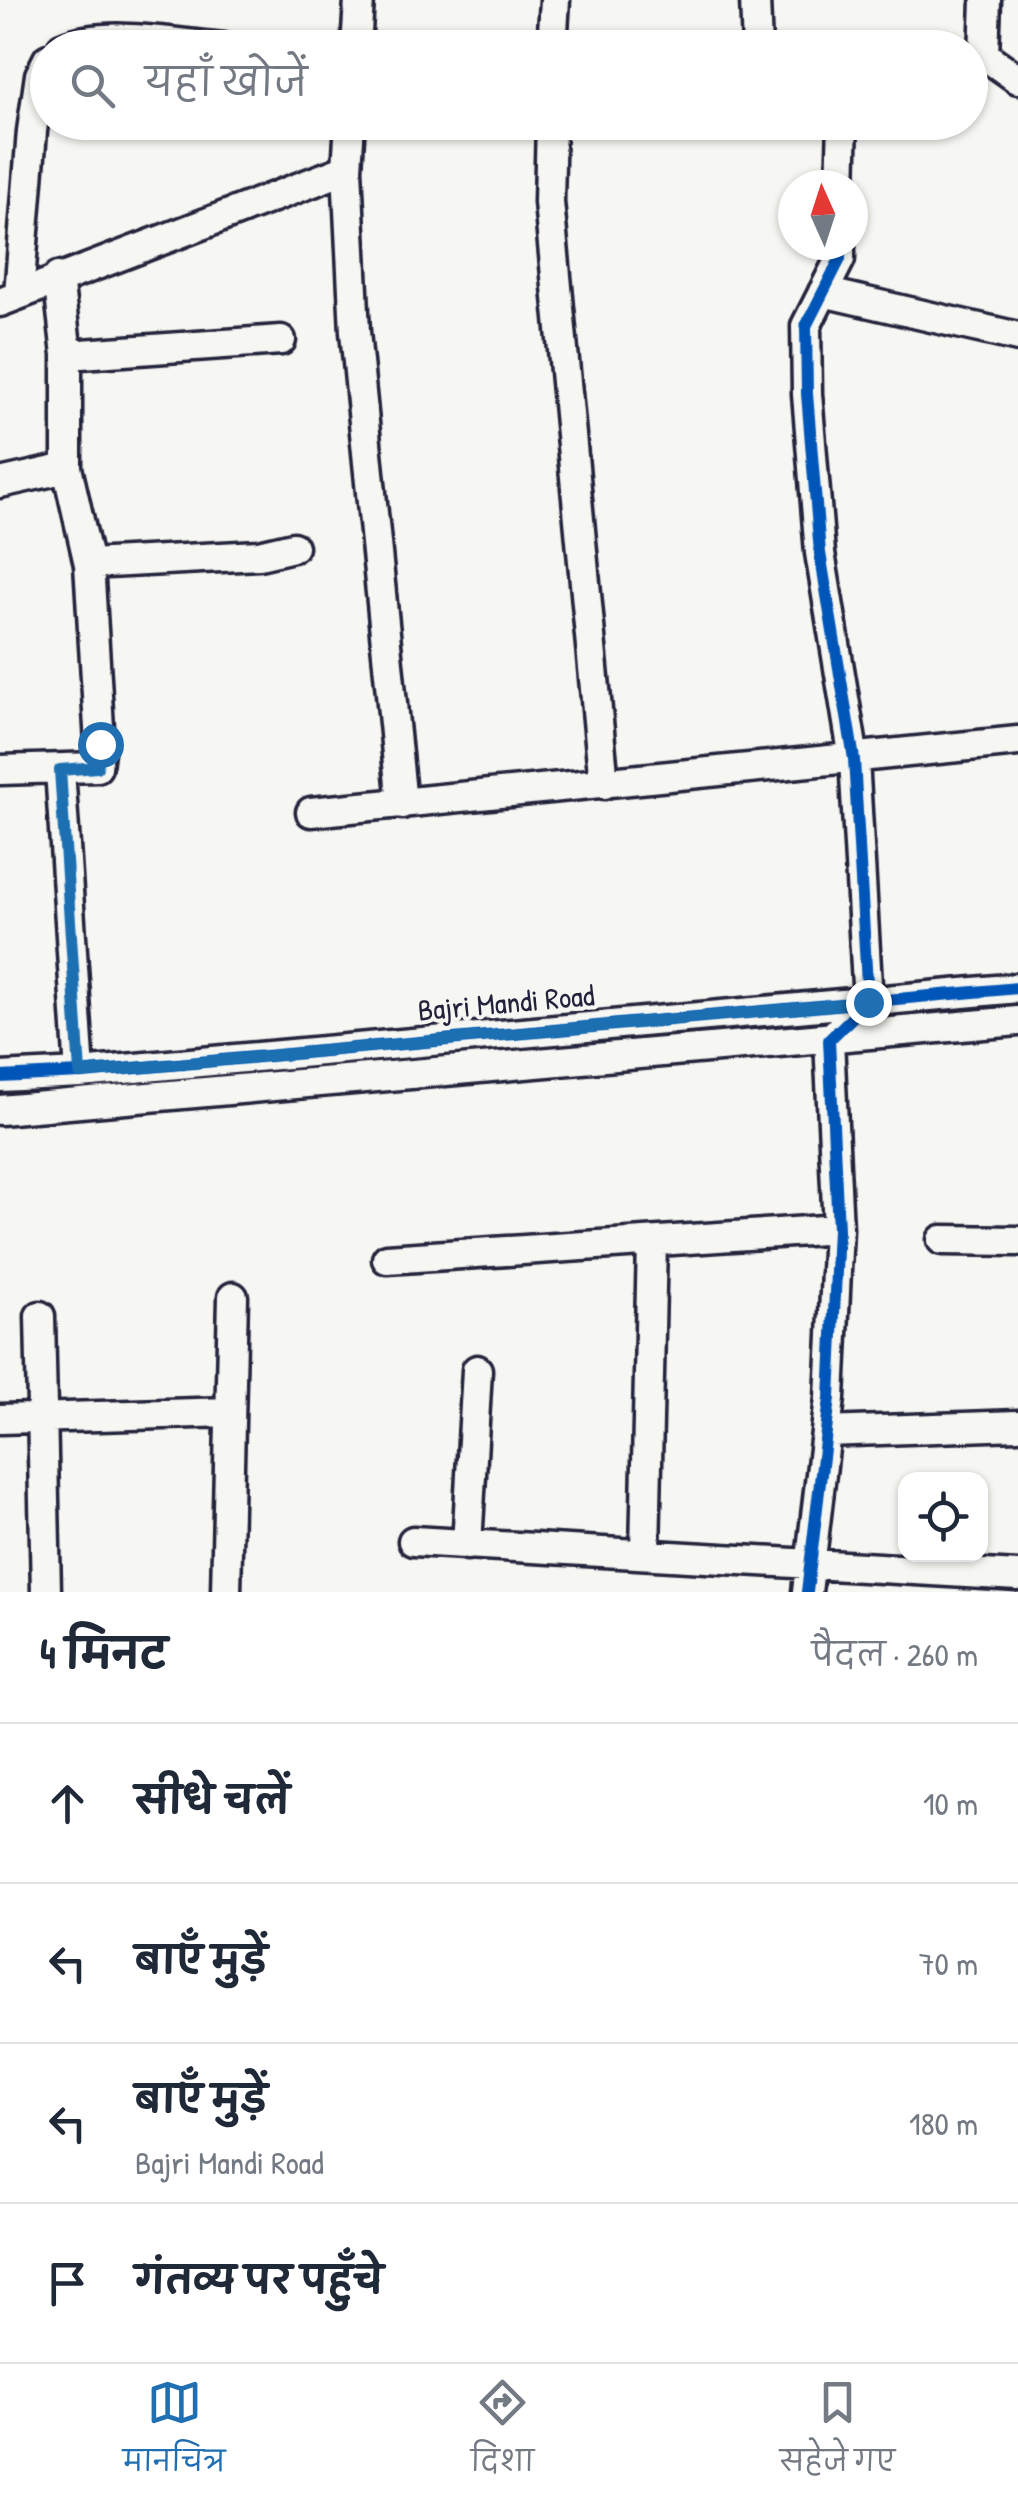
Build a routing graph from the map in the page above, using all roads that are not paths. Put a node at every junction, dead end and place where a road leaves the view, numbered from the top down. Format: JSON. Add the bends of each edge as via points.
{"nodes":[{"id":1,"x":359,"y":0,"type":"edge"},
{"id":2,"x":554,"y":0,"type":"edge"},
{"id":3,"x":755,"y":0,"type":"edge"},
{"id":4,"x":986,"y":0,"type":"edge"},
{"id":5,"x":357,"y":30,"type":"edge"},
{"id":6,"x":553,"y":30,"type":"edge"},
{"id":7,"x":756,"y":30,"type":"edge"},
{"id":8,"x":981,"y":30,"type":"edge"},
{"id":9,"x":988,"y":64,"type":"edge"},
{"id":10,"x":1018,"y":79,"type":"edge"},
{"id":11,"x":31,"y":140,"type":"edge"},
{"id":12,"x":348,"y":140,"type":"edge"},
{"id":13,"x":551,"y":140,"type":"edge"},
{"id":14,"x":842,"y":140,"type":"edge"},
{"id":15,"x":346,"y":170,"type":"junction"},
{"id":16,"x":841,"y":170,"type":"edge"},
{"id":17,"x":839,"y":260,"type":"edge"},
{"id":18,"x":58,"y":278,"type":"junction"},
{"id":19,"x":823,"y":292,"type":"junction"},
{"id":20,"x":9,"y":298,"type":"edge"},
{"id":21,"x":1018,"y":338,"type":"edge"},
{"id":22,"x":280,"y":340,"type":"dead end"},
{"id":23,"x":67,"y":355,"type":"junction"},
{"id":24,"x":67,"y":468,"type":"junction"},
{"id":25,"x":0,"y":484,"type":"edge"},
{"id":26,"x":293,"y":547,"type":"dead end"},
{"id":27,"x":89,"y":564,"type":"junction"},
{"id":28,"x":1018,"y":742,"type":"edge"},
{"id":29,"x":854,"y":760,"type":"junction"},
{"id":30,"x":0,"y":770,"type":"edge"},
{"id":31,"x":60,"y":770,"type":"junction"},
{"id":32,"x":604,"y":784,"type":"junction"},
{"id":33,"x":402,"y":804,"type":"junction"},
{"id":34,"x":312,"y":812,"type":"dead end"},
{"id":35,"x":1018,"y":988,"type":"edge"},
{"id":36,"x":868,"y":1002,"type":"junction"},
{"id":37,"x":1018,"y":1021,"type":"edge"},
{"id":38,"x":829,"y":1040,"type":"junction"},
{"id":39,"x":80,"y":1073,"type":"junction"},
{"id":40,"x":0,"y":1078,"type":"edge"},
{"id":41,"x":0,"y":1110,"type":"edge"},
{"id":42,"x":838,"y":1229,"type":"junction"},
{"id":43,"x":942,"y":1240,"type":"dead end"},
{"id":44,"x":1018,"y":1241,"type":"edge"},
{"id":45,"x":652,"y":1242,"type":"junction"},
{"id":46,"x":386,"y":1259,"type":"dead end"},
{"id":47,"x":233,"y":1296,"type":"dead end"},
{"id":48,"x":40,"y":1316,"type":"dead end"},
{"id":49,"x":477,"y":1370,"type":"dead end"},
{"id":50,"x":230,"y":1412,"type":"junction"},
{"id":51,"x":42,"y":1417,"type":"junction"},
{"id":52,"x":0,"y":1419,"type":"edge"},
{"id":53,"x":1018,"y":1424,"type":"edge"},
{"id":54,"x":826,"y":1432,"type":"junction"},
{"id":55,"x":413,"y":1541,"type":"dead end"},
{"id":56,"x":467,"y":1545,"type":"junction"},
{"id":57,"x":645,"y":1552,"type":"junction"},
{"id":58,"x":1018,"y":1576,"type":"edge"},
{"id":59,"x":808,"y":1579,"type":"edge"},
{"id":60,"x":46,"y":1592,"type":"edge"},
{"id":61,"x":226,"y":1592,"type":"edge"}],
"edges":[{"from":1,"to":5,"type":"street"},
{"from":2,"to":6,"type":"street"},
{"from":3,"to":7,"type":"street"},
{"from":4,"to":8,"type":"street"},
{"from":9,"to":10,"type":"street"},
{"from":11,"to":20,"type":"street"},
{"from":12,"to":15,"type":"street"},
{"from":13,"to":32,"type":"street","via":[[550,202]]},
{"from":14,"to":16,"type":"street"},
{"from":15,"to":18,"type":"street"},
{"from":15,"to":33,"type":"street","via":[[355,332]]},
{"from":17,"to":19,"type":"street"},
{"from":18,"to":20,"type":"street"},
{"from":18,"to":23,"type":"street"},
{"from":19,"to":21,"type":"street"},
{"from":19,"to":29,"type":"street","via":[[806,326],[807,394],[820,553]]},
{"from":22,"to":23,"type":"street"},
{"from":23,"to":24,"type":"street"},
{"from":24,"to":25,"type":"street"},
{"from":24,"to":27,"type":"street"},
{"from":26,"to":27,"type":"street","via":[[258,555]]},
{"from":27,"to":31,"type":"street","via":[[97,767]]},
{"from":28,"to":29,"type":"street"},
{"from":29,"to":32,"type":"street"},
{"from":29,"to":36,"type":"street"},
{"from":30,"to":31,"type":"street"},
{"from":31,"to":39,"type":"street"},
{"from":32,"to":33,"type":"street"},
{"from":33,"to":34,"type":"street"},
{"from":35,"to":36,"type":"street","name":"Bajri Mandi Road"},
{"from":36,"to":38,"type":"street"},
{"from":36,"to":39,"type":"street","name":"Bajri Mandi Road"},
{"from":37,"to":38,"type":"street"},
{"from":38,"to":41,"type":"street"},
{"from":38,"to":42,"type":"street"},
{"from":39,"to":40,"type":"street","name":"Bajri Mandi Road"},
{"from":42,"to":45,"type":"street"},
{"from":42,"to":54,"type":"street"},
{"from":43,"to":44,"type":"street"},
{"from":45,"to":46,"type":"street"},
{"from":45,"to":57,"type":"street"},
{"from":47,"to":50,"type":"street"},
{"from":48,"to":51,"type":"street"},
{"from":49,"to":56,"type":"street"},
{"from":50,"to":51,"type":"street"},
{"from":50,"to":61,"type":"street"},
{"from":51,"to":52,"type":"street"},
{"from":51,"to":60,"type":"street"},
{"from":53,"to":54,"type":"street"},
{"from":54,"to":59,"type":"street"},
{"from":55,"to":56,"type":"street"},
{"from":56,"to":57,"type":"street"},
{"from":57,"to":59,"type":"street"},
{"from":58,"to":59,"type":"street"}]}
